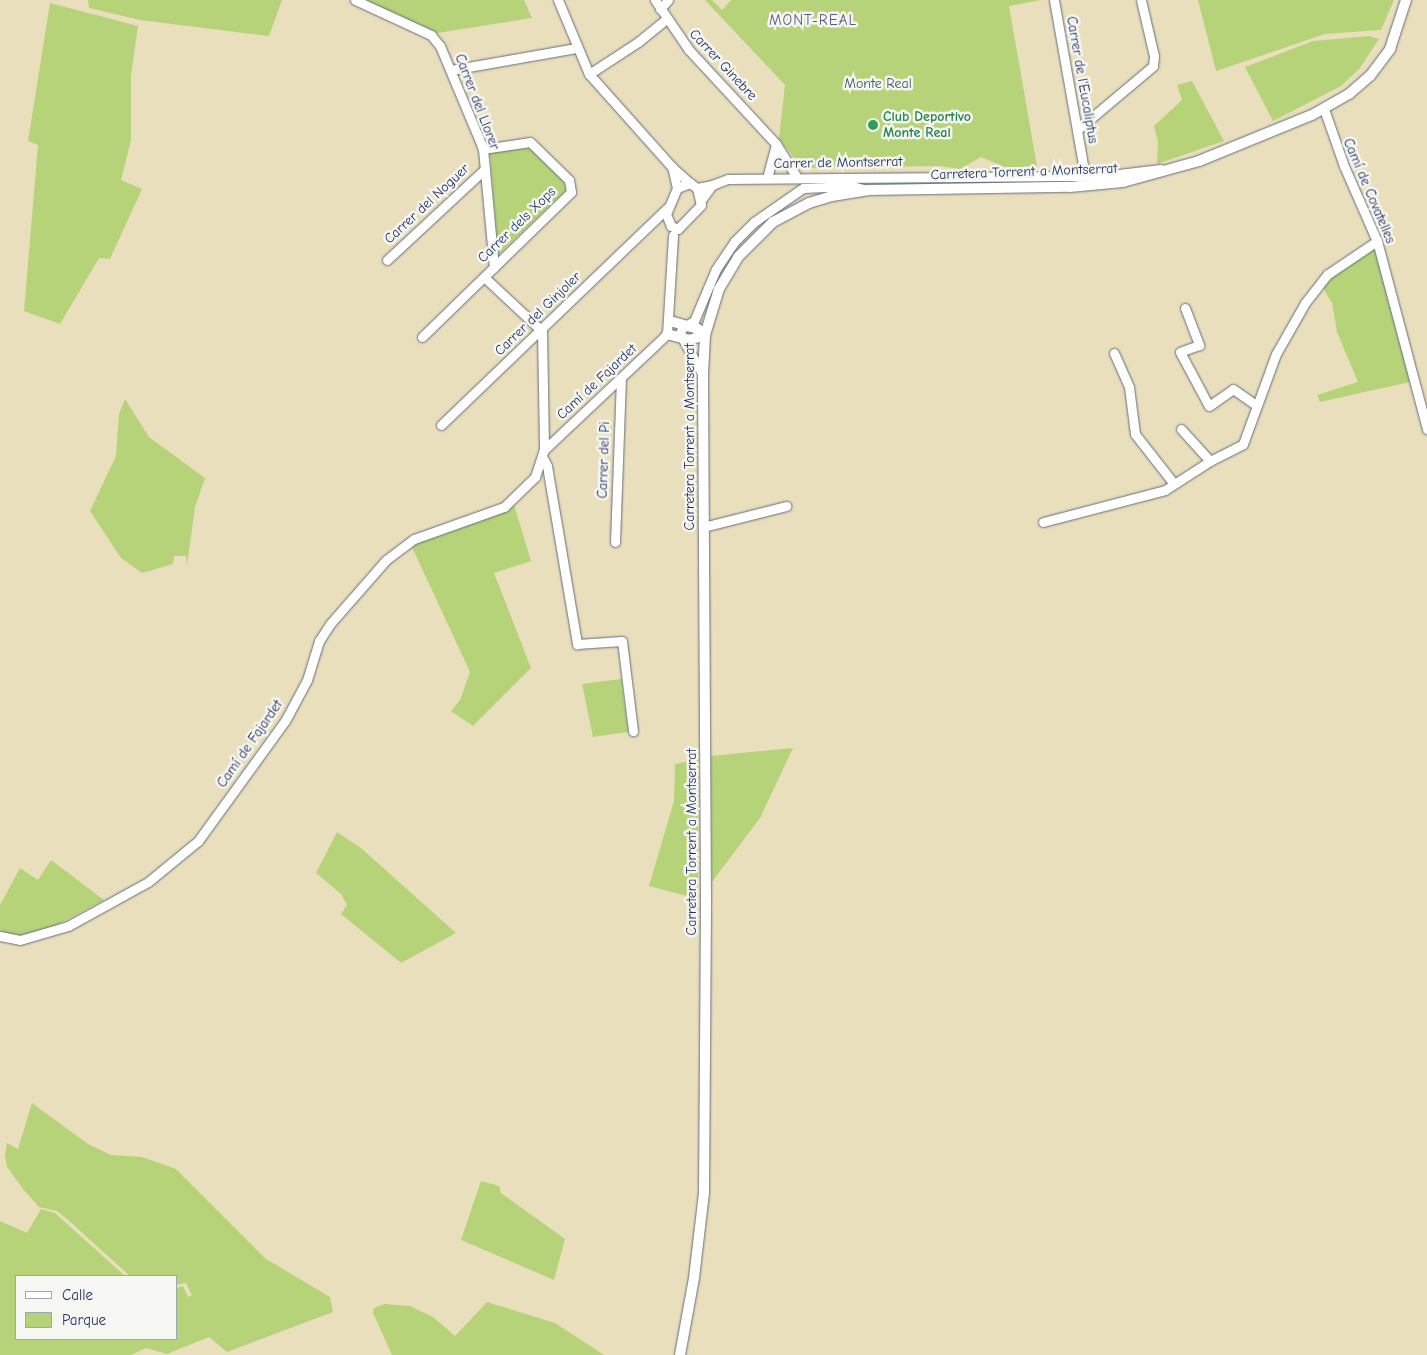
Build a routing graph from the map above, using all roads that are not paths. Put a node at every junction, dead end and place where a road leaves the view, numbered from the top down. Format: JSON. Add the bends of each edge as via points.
{"nodes":[{"id":1,"x":355,"y":0,"type":"edge"},
{"id":2,"x":558,"y":0,"type":"edge"},
{"id":3,"x":655,"y":0,"type":"edge"},
{"id":4,"x":668,"y":0,"type":"edge"},
{"id":5,"x":1054,"y":0,"type":"edge"},
{"id":6,"x":1141,"y":0,"type":"edge"},
{"id":7,"x":1406,"y":0,"type":"edge"},
{"id":8,"x":660,"y":9,"type":"junction"},
{"id":9,"x":666,"y":19,"type":"junction"},
{"id":10,"x":576,"y":48,"type":"junction"},
{"id":11,"x":451,"y":70,"type":"junction"},
{"id":12,"x":588,"y":74,"type":"junction"},
{"id":13,"x":1324,"y":109,"type":"junction"},
{"id":14,"x":1077,"y":130,"type":"junction"},
{"id":15,"x":776,"y":144,"type":"junction"},
{"id":16,"x":483,"y":149,"type":"junction"},
{"id":17,"x":1083,"y":164,"type":"junction"},
{"id":18,"x":672,"y":167,"type":"junction"},
{"id":19,"x":485,"y":169,"type":"junction"},
{"id":20,"x":1174,"y":169,"type":"junction"},
{"id":21,"x":1077,"y":176,"type":"junction"},
{"id":22,"x":1092,"y":176,"type":"junction"},
{"id":23,"x":767,"y":178,"type":"junction"},
{"id":24,"x":797,"y":178,"type":"junction"},
{"id":25,"x":712,"y":185,"type":"junction"},
{"id":26,"x":693,"y":186,"type":"junction"},
{"id":27,"x":677,"y":188,"type":"junction"},
{"id":28,"x":870,"y":190,"type":"junction"},
{"id":29,"x":701,"y":200,"type":"junction"},
{"id":30,"x":667,"y":208,"type":"junction"},
{"id":31,"x":653,"y":222,"type":"junction"},
{"id":32,"x":672,"y":227,"type":"junction"},
{"id":33,"x":1377,"y":241,"type":"junction"},
{"id":34,"x":387,"y":260,"type":"dead end"},
{"id":35,"x":494,"y":267,"type":"junction"},
{"id":36,"x":484,"y":277,"type":"junction"},
{"id":37,"x":1184,"y":308,"type":"dead end"},
{"id":38,"x":686,"y":324,"type":"junction"},
{"id":39,"x":669,"y":327,"type":"junction"},
{"id":40,"x":542,"y":331,"type":"junction"},
{"id":41,"x":705,"y":335,"type":"junction"},
{"id":42,"x":422,"y":337,"type":"dead end"},
{"id":43,"x":684,"y":339,"type":"junction"},
{"id":44,"x":1114,"y":354,"type":"dead end"},
{"id":45,"x":703,"y":375,"type":"junction"},
{"id":46,"x":621,"y":378,"type":"junction"},
{"id":47,"x":1257,"y":406,"type":"junction"},
{"id":48,"x":441,"y":425,"type":"dead end"},
{"id":49,"x":1181,"y":429,"type":"dead end"},
{"id":50,"x":1427,"y":429,"type":"edge"},
{"id":51,"x":543,"y":454,"type":"junction"},
{"id":52,"x":1210,"y":460,"type":"junction"},
{"id":53,"x":1174,"y":484,"type":"junction"},
{"id":54,"x":786,"y":506,"type":"dead end"},
{"id":55,"x":1043,"y":522,"type":"dead end"},
{"id":56,"x":703,"y":527,"type":"junction"},
{"id":57,"x":614,"y":542,"type":"dead end"},
{"id":58,"x":633,"y":730,"type":"dead end"},
{"id":59,"x":0,"y":936,"type":"edge"},
{"id":60,"x":680,"y":1355,"type":"edge"}],
"edges":[{"from":1,"to":11,"type":"street","name":"Carrer del Llorer","via":[[431,35]]},
{"from":2,"to":10,"type":"street"},
{"from":3,"to":8,"type":"street","name":"Carrer Ginebre"},
{"from":4,"to":8,"type":"street"},
{"from":5,"to":14,"type":"street","name":"Carrer de l'Eucaliptus"},
{"from":6,"to":14,"type":"street","via":[[1154,56],[1153,66]]},
{"from":7,"to":13,"type":"main road","name":"Carretera Torrent a Montserrat","via":[[1392,43],[1379,64],[1360,86]]},
{"from":8,"to":9,"type":"street","name":"Carrer Ginebre"},
{"from":9,"to":12,"type":"street","via":[[638,42]]},
{"from":9,"to":15,"type":"street","name":"Carrer Ginebre","via":[[689,50]]},
{"from":10,"to":11,"type":"street"},
{"from":10,"to":12,"type":"street"},
{"from":11,"to":16,"type":"street","name":"Carrer del Llorer"},
{"from":12,"to":18,"type":"street"},
{"from":13,"to":20,"type":"main road","name":"Carretera Torrent a Montserrat"},
{"from":13,"to":33,"type":"street","name":"Camí de Covatelles","via":[[1344,166]]},
{"from":14,"to":17,"type":"street","name":"Carrer de l'Eucaliptus"},
{"from":15,"to":23,"type":"street"},
{"from":15,"to":24,"type":"street","name":"Carrer Ginebre"},
{"from":16,"to":19,"type":"street","name":"Carrer del Llorer"},
{"from":16,"to":35,"type":"street","name":"Carrer dels Xops","via":[[530,142],[569,180],[571,188],[568,195]]},
{"from":17,"to":21,"type":"street"},
{"from":17,"to":22,"type":"street"},
{"from":18,"to":26,"type":"street"},
{"from":18,"to":27,"type":"street"},
{"from":19,"to":34,"type":"street","name":"Carrer del Noguer"},
{"from":19,"to":35,"type":"street","name":"Carrer del Llorer"},
{"from":20,"to":22,"type":"street","name":"Carrer de Montserrat"},
{"from":20,"to":28,"type":"main road","name":"Carretera Torrent a Montserrat","via":[[1098,185]]},
{"from":21,"to":22,"type":"street","name":"Carrer de Montserrat"},
{"from":21,"to":24,"type":"street","name":"Carrer de Montserrat"},
{"from":23,"to":24,"type":"street","name":"Carrer de Montserrat"},
{"from":23,"to":25,"type":"street","name":"Carrer de Montserrat","via":[[728,179]]},
{"from":25,"to":26,"type":"street","name":"Carrer de Montserrat"},
{"from":25,"to":29,"type":"street"},
{"from":26,"to":27,"type":"street","name":"Carrer de Montserrat"},
{"from":26,"to":29,"type":"street"},
{"from":27,"to":30,"type":"street"},
{"from":28,"to":38,"type":"street","name":"Carrer de Montserrat","via":[[852,186],[813,187],[788,196],[735,241],[716,269],[694,321]]},
{"from":28,"to":41,"type":"main road","name":"Carretera Torrent a Montserrat","via":[[809,203],[773,222],[754,239],[727,273],[713,302]]},
{"from":29,"to":32,"type":"street","via":[[701,205]]},
{"from":30,"to":31,"type":"street","name":"Carrer del Ginjoler"},
{"from":30,"to":32,"type":"street"},
{"from":31,"to":32,"type":"street"},
{"from":31,"to":40,"type":"street","name":"Carrer del Ginjoler"},
{"from":32,"to":39,"type":"street"},
{"from":33,"to":47,"type":"street","via":[[1328,274],[1313,291],[1276,354]]},
{"from":33,"to":50,"type":"street","name":"Camí de Covatelles"},
{"from":35,"to":36,"type":"street","name":"Carrer dels Xops"},
{"from":36,"to":40,"type":"street"},
{"from":36,"to":42,"type":"street","name":"Carrer dels Xops"},
{"from":37,"to":47,"type":"street","via":[[1199,345],[1180,352],[1209,406],[1233,389]]},
{"from":38,"to":39,"type":"main road"},
{"from":38,"to":41,"type":"main road"},
{"from":38,"to":43,"type":"street","via":[[680,334]]},
{"from":39,"to":43,"type":"main road"},
{"from":39,"to":46,"type":"street","name":"Camí de Fajardet"},
{"from":40,"to":48,"type":"street","name":"Carrer del Ginjoler"},
{"from":40,"to":51,"type":"street"},
{"from":41,"to":43,"type":"main road"},
{"from":41,"to":45,"type":"main road","name":"Carretera Torrent a Montserrat"},
{"from":43,"to":45,"type":"street"},
{"from":44,"to":53,"type":"street","via":[[1130,387],[1135,434]]},
{"from":45,"to":56,"type":"main road","name":"Carretera Torrent a Montserrat"},
{"from":46,"to":51,"type":"street","name":"Camí de Fajardet"},
{"from":46,"to":57,"type":"street","name":"Carrer del Pi"},
{"from":47,"to":52,"type":"street","via":[[1244,444]]},
{"from":49,"to":52,"type":"street"},
{"from":51,"to":58,"type":"street","via":[[577,644],[622,641]]},
{"from":51,"to":59,"type":"street","name":"Camí de Fajardet","via":[[534,477],[504,507],[414,539],[369,578],[319,641],[307,680],[285,721],[189,850],[148,882],[68,926],[20,940]]},
{"from":52,"to":53,"type":"street"},
{"from":53,"to":55,"type":"street","via":[[1165,490]]},
{"from":54,"to":56,"type":"street"},
{"from":56,"to":60,"type":"main road","name":"Carretera Torrent a Montserrat","via":[[705,1149],[698,1250]]}]}
